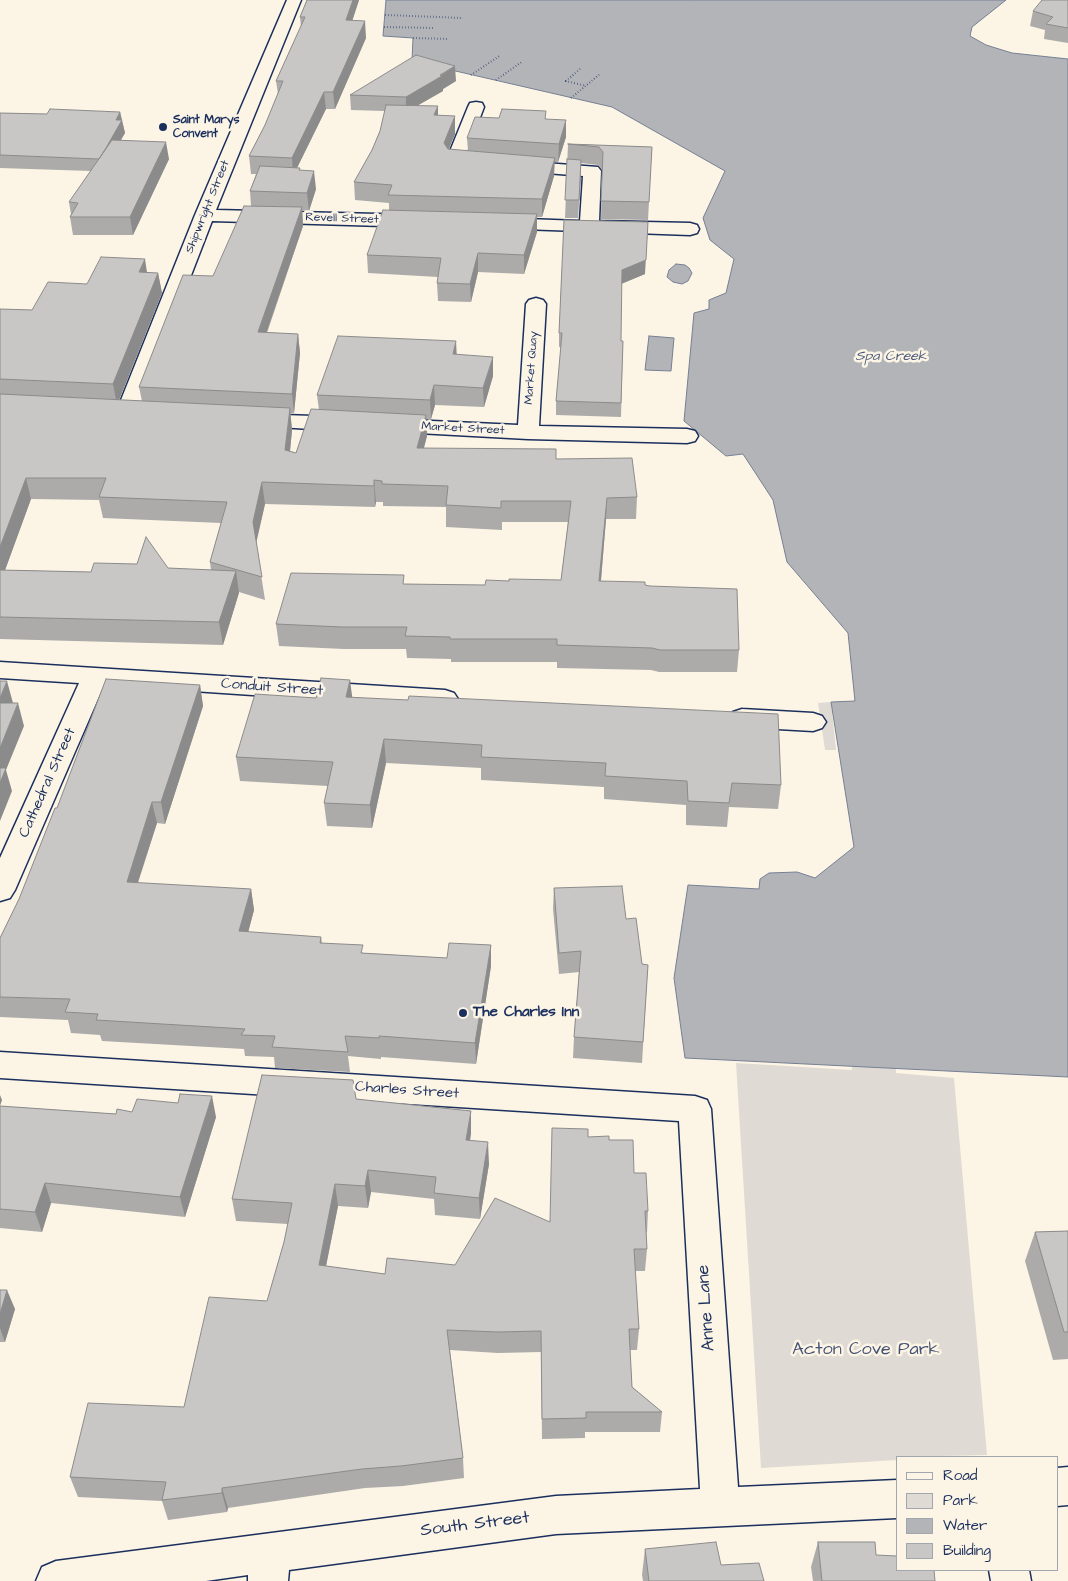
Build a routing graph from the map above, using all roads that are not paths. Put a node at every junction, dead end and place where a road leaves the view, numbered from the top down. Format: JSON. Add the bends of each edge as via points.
{"nodes":[{"id":1,"x":294,"y":0,"type":"edge"},
{"id":2,"x":476,"y":107,"type":"dead end"},
{"id":3,"x":204,"y":215,"type":"junction"},
{"id":4,"x":431,"y":222,"type":"edge"},
{"id":5,"x":481,"y":223,"type":"edge"},
{"id":6,"x":589,"y":226,"type":"junction"},
{"id":7,"x":690,"y":229,"type":"dead end"},
{"id":8,"x":536,"y":304,"type":"dead end"},
{"id":9,"x":126,"y":414,"type":"edge"},
{"id":10,"x":234,"y":419,"type":"edge"},
{"id":11,"x":528,"y":432,"type":"junction"},
{"id":12,"x":687,"y":436,"type":"dead end"},
{"id":13,"x":0,"y":670,"type":"edge"},
{"id":14,"x":95,"y":677,"type":"junction"},
{"id":15,"x":464,"y":700,"type":"edge"},
{"id":16,"x":723,"y":716,"type":"edge"},
{"id":17,"x":813,"y":722,"type":"dead end"},
{"id":18,"x":0,"y":890,"type":"edge"},
{"id":19,"x":0,"y":1066,"type":"edge"},
{"id":20,"x":695,"y":1109,"type":"joint"},
{"id":21,"x":896,"y":1499,"type":"edge"},
{"id":22,"x":720,"y":1507,"type":"junction"},
{"id":23,"x":269,"y":1566,"type":"edge"},
{"id":24,"x":56,"y":1581,"type":"edge"}],
"edges":[{"from":1,"to":3,"type":"street","name":"Shipwright Street"},
{"from":2,"to":6,"type":"street","via":[[455,161],[592,171]]},
{"from":3,"to":4,"type":"street","name":"Revell Street"},
{"from":3,"to":9,"type":"street","name":"Shipwright Street"},
{"from":5,"to":6,"type":"street"},
{"from":6,"to":7,"type":"street"},
{"from":8,"to":11,"type":"street","name":"Market Quay"},
{"from":10,"to":11,"type":"street","name":"Market Street"},
{"from":11,"to":12,"type":"street","name":"Market Street"},
{"from":13,"to":14,"type":"street","name":"Conduit Street"},
{"from":14,"to":15,"type":"street","name":"Conduit Street"},
{"from":14,"to":18,"type":"street","name":"Cathedral Street"},
{"from":16,"to":17,"type":"street"},
{"from":19,"to":20,"type":"street","name":"Charles Street"},
{"from":20,"to":22,"type":"street","name":"Anne Lane"},
{"from":21,"to":22,"type":"street","name":"South Street"},
{"from":22,"to":23,"type":"street","name":"South Street","via":[[556,1515]]},
{"from":23,"to":24,"type":"street","name":"South Street"}]}
